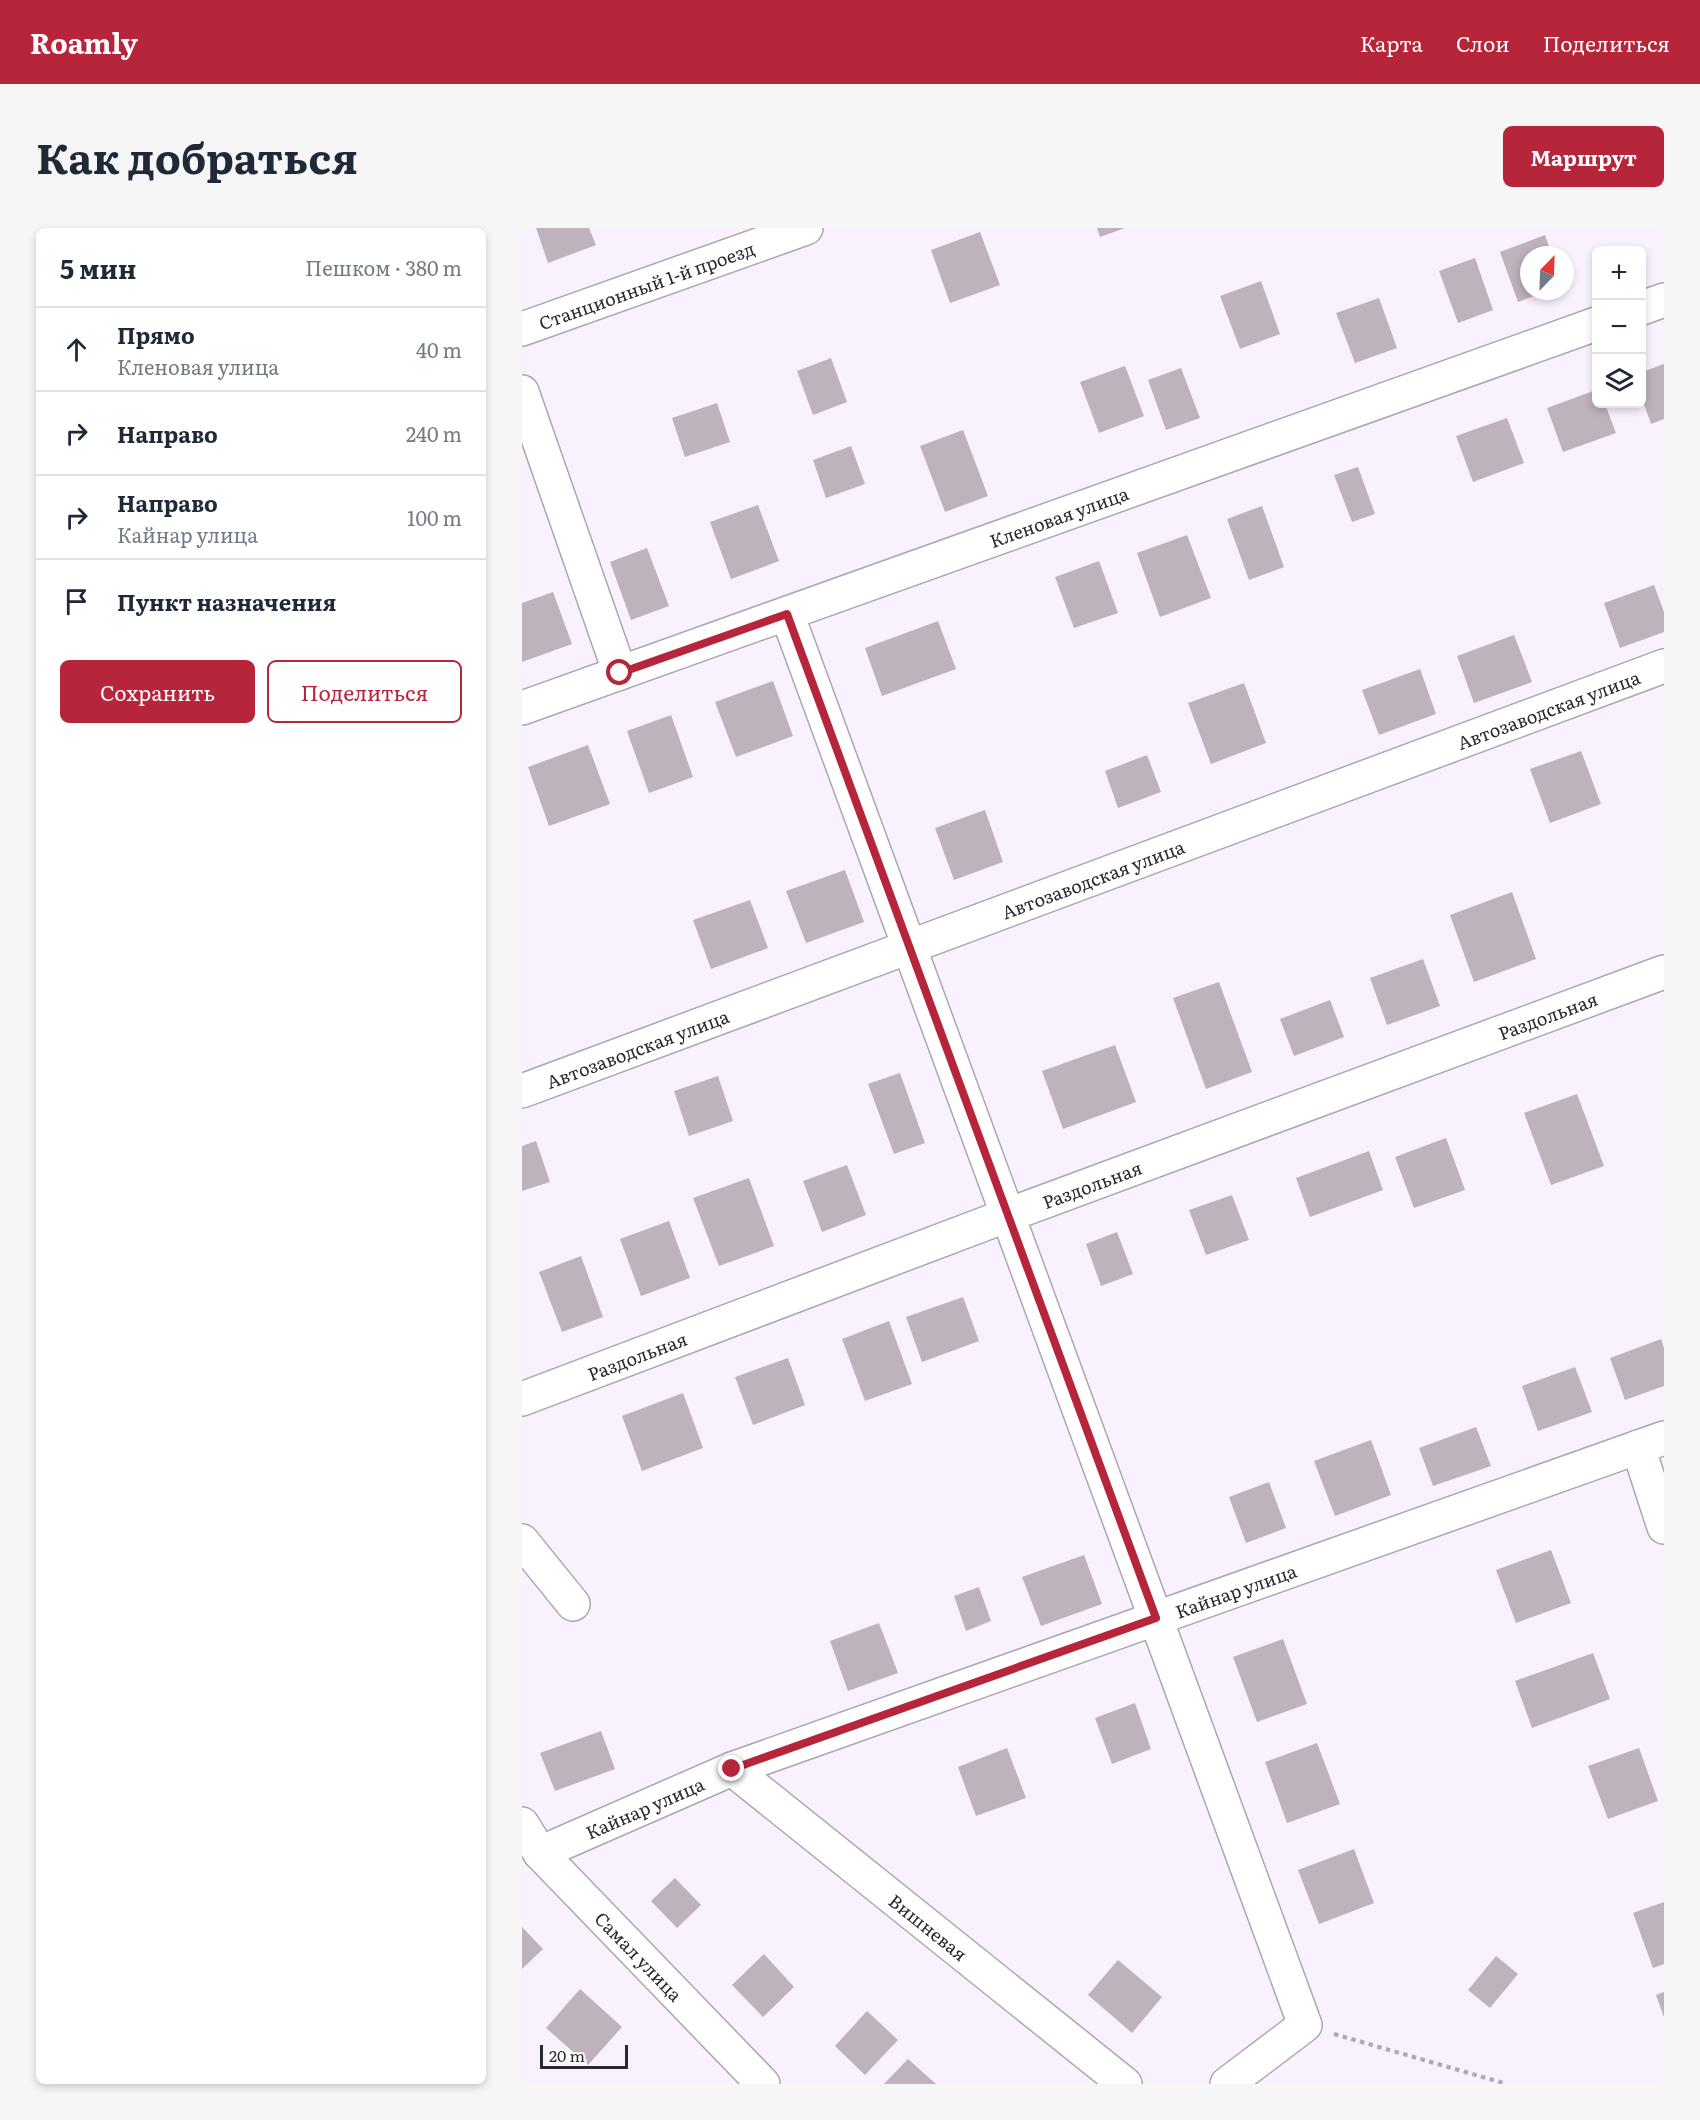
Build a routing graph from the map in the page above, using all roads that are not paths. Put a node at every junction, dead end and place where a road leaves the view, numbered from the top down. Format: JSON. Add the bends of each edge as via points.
{"nodes":[{"id":1,"x":806,"y":228,"type":"edge"},
{"id":2,"x":1664,"y":300,"type":"edge"},
{"id":3,"x":1646,"y":306,"type":"edge"},
{"id":4,"x":1592,"y":325,"type":"edge"},
{"id":5,"x":522,"y":329,"type":"edge"},
{"id":6,"x":522,"y":392,"type":"edge"},
{"id":7,"x":787,"y":614,"type":"junction"},
{"id":8,"x":1664,"y":666,"type":"edge"},
{"id":9,"x":620,"y":673,"type":"junction"},
{"id":10,"x":522,"y":708,"type":"edge"},
{"id":11,"x":909,"y":947,"type":"junction"},
{"id":12,"x":1664,"y":972,"type":"edge"},
{"id":13,"x":522,"y":1091,"type":"edge"},
{"id":14,"x":1008,"y":1215,"type":"junction"},
{"id":15,"x":522,"y":1400,"type":"edge"},
{"id":16,"x":1651,"y":1443,"type":"edge"},
{"id":17,"x":1664,"y":1527,"type":"edge"},
{"id":18,"x":522,"y":1541,"type":"edge"},
{"id":19,"x":573,"y":1604,"type":"dead end"},
{"id":20,"x":1156,"y":1618,"type":"junction"},
{"id":21,"x":732,"y":1769,"type":"junction"},
{"id":22,"x":522,"y":1824,"type":"edge"},
{"id":23,"x":540,"y":1853,"type":"junction"},
{"id":24,"x":763,"y":2084,"type":"edge"},
{"id":25,"x":1125,"y":2084,"type":"edge"},
{"id":26,"x":1227,"y":2084,"type":"edge"}],
"edges":[{"from":1,"to":5,"type":"street","name":"Станционный 1-й проезд"},
{"from":2,"to":3,"type":"street"},
{"from":4,"to":7,"type":"street","name":"Кленовая улица"},
{"from":6,"to":9,"type":"street"},
{"from":7,"to":9,"type":"street","name":"Кленовая улица"},
{"from":7,"to":11,"type":"street"},
{"from":8,"to":11,"type":"street","name":"Автозаводская улица"},
{"from":9,"to":10,"type":"street","name":"Кленовая улица"},
{"from":11,"to":13,"type":"street","name":"Автозаводская улица"},
{"from":11,"to":14,"type":"street"},
{"from":12,"to":14,"type":"street","name":"Раздольная"},
{"from":14,"to":15,"type":"street","name":"Раздольная"},
{"from":14,"to":20,"type":"street"},
{"from":16,"to":17,"type":"street"},
{"from":16,"to":20,"type":"street","name":"Кайнар улица"},
{"from":18,"to":19,"type":"street"},
{"from":20,"to":21,"type":"street","name":"Кайнар улица"},
{"from":20,"to":26,"type":"street","via":[[1305,2025]]},
{"from":21,"to":23,"type":"street","name":"Кайнар улица"},
{"from":21,"to":25,"type":"street","name":"Вишневая"},
{"from":22,"to":23,"type":"street","name":"Самал улица"},
{"from":23,"to":24,"type":"street","name":"Самал улица"}]}
